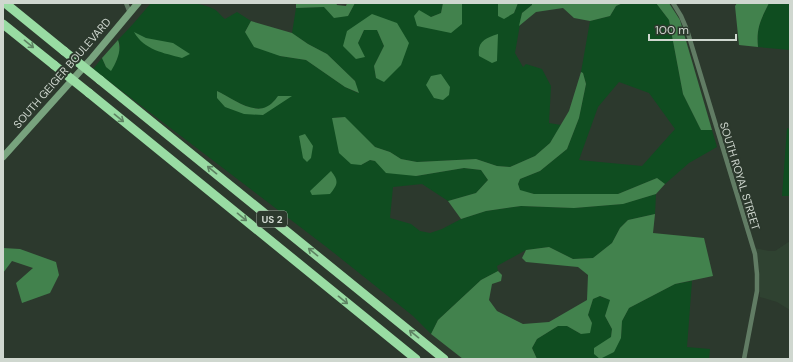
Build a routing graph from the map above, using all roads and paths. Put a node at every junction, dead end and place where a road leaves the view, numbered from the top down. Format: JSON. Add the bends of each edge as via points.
{"nodes":[{"id":1,"x":6,"y":3,"type":"edge"},
{"id":2,"x":14,"y":3,"type":"edge"},
{"id":3,"x":126,"y":3,"type":"edge"},
{"id":4,"x":138,"y":3,"type":"edge"},
{"id":5,"x":673,"y":3,"type":"edge"},
{"id":6,"x":130,"y":12,"type":"junction"},
{"id":7,"x":3,"y":24,"type":"edge"},
{"id":8,"x":37,"y":28,"type":"junction"},
{"id":9,"x":3,"y":157,"type":"edge"},
{"id":10,"x":416,"y":359,"type":"edge"},
{"id":11,"x":444,"y":359,"type":"edge"},
{"id":12,"x":744,"y":359,"type":"edge"}],
"edges":[{"from":1,"to":8,"type":"highway","number":"US 2"},
{"from":2,"to":8,"type":"highway"},
{"from":3,"to":6,"type":"street"},
{"from":4,"to":6,"type":"street","name":"SOUTH GEIGER BOULEVARD"},
{"from":5,"to":12,"type":"street","name":"SOUTH ROYAL STREET","via":[[687,30],[755,254],[757,293]]},
{"from":6,"to":9,"type":"street","name":"SOUTH GEIGER BOULEVARD"},
{"from":7,"to":10,"type":"highway","number":"US 2","one_way":true,"bridge":true},
{"from":11,"to":8,"type":"highway","number":"US 2","one_way":true,"bridge":true}]}
